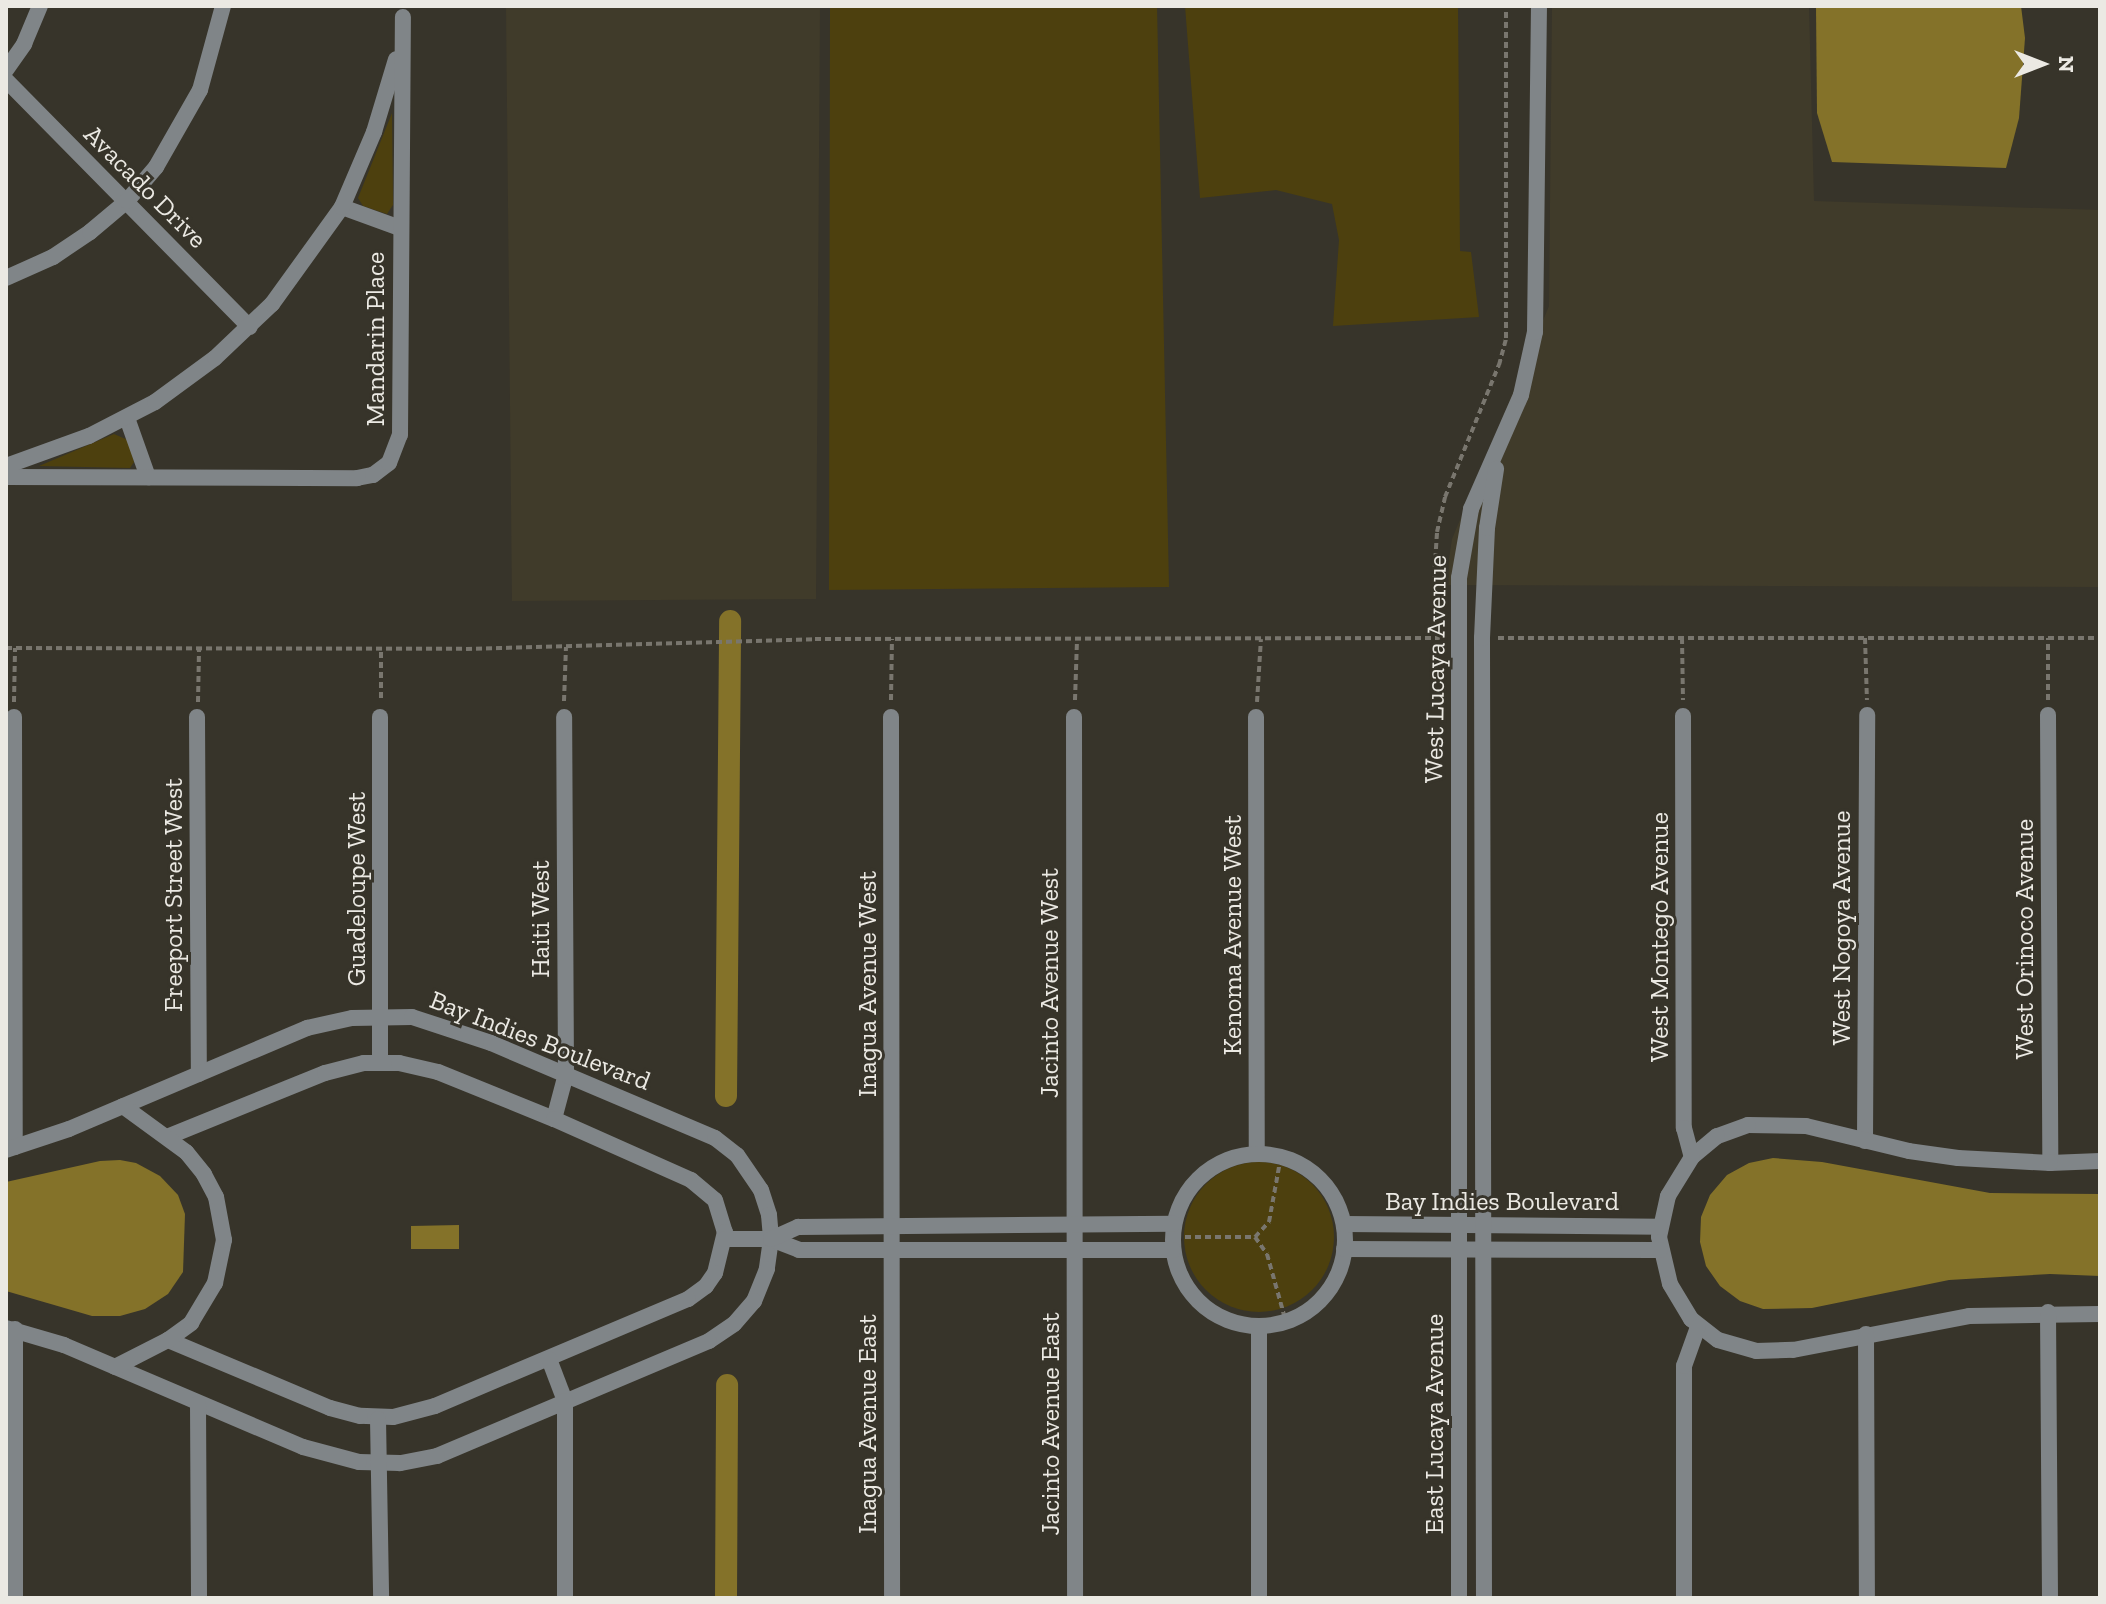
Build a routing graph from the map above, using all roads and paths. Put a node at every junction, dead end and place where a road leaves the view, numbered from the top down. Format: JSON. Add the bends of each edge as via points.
{"nodes":[{"id":1,"x":40,"y":6,"type":"edge"},
{"id":2,"x":223,"y":6,"type":"edge"},
{"id":3,"x":1506,"y":6,"type":"edge"},
{"id":4,"x":1539,"y":6,"type":"edge"},
{"id":5,"x":403,"y":12,"type":"edge"},
{"id":6,"x":6,"y":70,"type":"edge"},
{"id":7,"x":6,"y":80,"type":"edge"},
{"id":8,"x":127,"y":201,"type":"junction"},
{"id":9,"x":342,"y":207,"type":"junction"},
{"id":10,"x":400,"y":228,"type":"junction"},
{"id":11,"x":6,"y":278,"type":"edge"},
{"id":12,"x":250,"y":327,"type":"junction"},
{"id":13,"x":127,"y":418,"type":"junction"},
{"id":14,"x":1500,"y":444,"type":"junction"},
{"id":15,"x":6,"y":466,"type":"edge"},
{"id":16,"x":6,"y":477,"type":"edge"},
{"id":17,"x":148,"y":477,"type":"junction"},
{"id":18,"x":1451,"y":610,"type":"junction"},
{"id":19,"x":1482,"y":611,"type":"junction"},
{"id":20,"x":1447,"y":629,"type":"dead end"},
{"id":21,"x":1494,"y":638,"type":"dead end"},
{"id":22,"x":1682,"y":638,"type":"junction"},
{"id":23,"x":1865,"y":638,"type":"junction"},
{"id":24,"x":2048,"y":638,"type":"junction"},
{"id":25,"x":2100,"y":638,"type":"edge"},
{"id":26,"x":892,"y":639,"type":"junction"},
{"id":27,"x":1077,"y":639,"type":"junction"},
{"id":28,"x":1261,"y":639,"type":"junction"},
{"id":29,"x":566,"y":647,"type":"junction"},
{"id":30,"x":6,"y":648,"type":"edge"},
{"id":31,"x":15,"y":648,"type":"junction"},
{"id":32,"x":199,"y":649,"type":"junction"},
{"id":33,"x":381,"y":649,"type":"junction"},
{"id":34,"x":1867,"y":715,"type":"joint"},
{"id":35,"x":2048,"y":715,"type":"joint"},
{"id":36,"x":1683,"y":716,"type":"joint"},
{"id":37,"x":14,"y":717,"type":"joint"},
{"id":38,"x":197,"y":717,"type":"joint"},
{"id":39,"x":380,"y":717,"type":"joint"},
{"id":40,"x":564,"y":717,"type":"joint"},
{"id":41,"x":891,"y":717,"type":"joint"},
{"id":42,"x":1074,"y":717,"type":"joint"},
{"id":43,"x":1256,"y":717,"type":"joint"},
{"id":44,"x":1482,"y":821,"type":"junction"},
{"id":45,"x":1458,"y":822,"type":"junction"},
{"id":46,"x":381,"y":1016,"type":"junction"},
{"id":47,"x":1458,"y":1028,"type":"junction"},
{"id":48,"x":1483,"y":1028,"type":"junction"},
{"id":49,"x":380,"y":1061,"type":"junction"},
{"id":50,"x":199,"y":1074,"type":"junction"},
{"id":51,"x":566,"y":1074,"type":"junction"},
{"id":52,"x":123,"y":1106,"type":"junction"},
{"id":53,"x":554,"y":1119,"type":"junction"},
{"id":54,"x":167,"y":1137,"type":"junction"},
{"id":55,"x":1865,"y":1141,"type":"junction"},
{"id":56,"x":10,"y":1148,"type":"edge"},
{"id":57,"x":1257,"y":1153,"type":"junction"},
{"id":58,"x":1281,"y":1156,"type":"junction"},
{"id":59,"x":1692,"y":1157,"type":"junction"},
{"id":60,"x":2100,"y":1161,"type":"edge"},
{"id":61,"x":2050,"y":1163,"type":"junction"},
{"id":62,"x":1344,"y":1224,"type":"junction"},
{"id":63,"x":892,"y":1225,"type":"junction"},
{"id":64,"x":1074,"y":1226,"type":"junction"},
{"id":65,"x":1459,"y":1227,"type":"junction"},
{"id":66,"x":1483,"y":1227,"type":"junction"},
{"id":67,"x":1660,"y":1227,"type":"junction"},
{"id":68,"x":1173,"y":1237,"type":"junction"},
{"id":69,"x":1255,"y":1237,"type":"junction"},
{"id":70,"x":725,"y":1239,"type":"junction"},
{"id":71,"x":771,"y":1239,"type":"junction"},
{"id":72,"x":1074,"y":1249,"type":"junction"},
{"id":73,"x":1344,"y":1249,"type":"junction"},
{"id":74,"x":1459,"y":1250,"type":"junction"},
{"id":75,"x":1482,"y":1250,"type":"junction"},
{"id":76,"x":1660,"y":1250,"type":"junction"},
{"id":77,"x":892,"y":1251,"type":"junction"},
{"id":78,"x":2048,"y":1312,"type":"junction"},
{"id":79,"x":2100,"y":1314,"type":"edge"},
{"id":80,"x":1286,"y":1322,"type":"junction"},
{"id":81,"x":1259,"y":1327,"type":"junction"},
{"id":82,"x":1698,"y":1327,"type":"junction"},
{"id":83,"x":11,"y":1328,"type":"edge"},
{"id":84,"x":1866,"y":1334,"type":"junction"},
{"id":85,"x":168,"y":1340,"type":"junction"},
{"id":86,"x":549,"y":1359,"type":"junction"},
{"id":87,"x":115,"y":1367,"type":"junction"},
{"id":88,"x":565,"y":1401,"type":"junction"},
{"id":89,"x":198,"y":1404,"type":"junction"},
{"id":90,"x":1459,"y":1407,"type":"junction"},
{"id":91,"x":1483,"y":1407,"type":"junction"},
{"id":92,"x":378,"y":1419,"type":"junction"},
{"id":93,"x":380,"y":1464,"type":"junction"},
{"id":94,"x":1459,"y":1575,"type":"junction"},
{"id":95,"x":1484,"y":1575,"type":"junction"},
{"id":96,"x":15,"y":1598,"type":"edge"},
{"id":97,"x":199,"y":1598,"type":"edge"},
{"id":98,"x":381,"y":1598,"type":"edge"},
{"id":99,"x":565,"y":1598,"type":"edge"},
{"id":100,"x":892,"y":1598,"type":"edge"},
{"id":101,"x":1075,"y":1598,"type":"edge"},
{"id":102,"x":1259,"y":1598,"type":"edge"},
{"id":103,"x":1459,"y":1598,"type":"edge"},
{"id":104,"x":1484,"y":1598,"type":"edge"},
{"id":105,"x":1684,"y":1598,"type":"edge"},
{"id":106,"x":1867,"y":1598,"type":"edge"},
{"id":107,"x":2050,"y":1598,"type":"edge"}],
"edges":[{"from":1,"to":6,"type":"street"},
{"from":2,"to":8,"type":"street","via":[[208,70],[191,110],[156,167]]},
{"from":3,"to":18,"type":"path","via":[[1506,338],[1445,497],[1437,532],[1434,579]]},
{"from":4,"to":14,"type":"street","name":"West Lucaya Avenue","via":[[1535,332],[1525,383]]},
{"from":5,"to":9,"type":"street","via":[[385,101]]},
{"from":5,"to":10,"type":"street","name":"Mandarin Place"},
{"from":7,"to":8,"type":"street","name":"Avacado Drive"},
{"from":8,"to":11,"type":"street","via":[[73,244]]},
{"from":8,"to":12,"type":"street","name":"Avacado Drive"},
{"from":9,"to":10,"type":"street"},
{"from":9,"to":12,"type":"street","via":[[292,281]]},
{"from":10,"to":17,"type":"street","name":"Mandarin Place","via":[[400,435],[384,468],[357,478]]},
{"from":12,"to":13,"type":"street","via":[[193,375]]},
{"from":13,"to":15,"type":"street"},
{"from":13,"to":17,"type":"street"},
{"from":14,"to":18,"type":"street","name":"West Lucaya Avenue","via":[[1471,509]]},
{"from":14,"to":19,"type":"street"},
{"from":16,"to":17,"type":"street","name":"Mandarin Place"},
{"from":18,"to":19,"type":"street"},
{"from":18,"to":45,"type":"street","name":"West Lucaya Avenue"},
{"from":19,"to":44,"type":"street"},
{"from":20,"to":28,"type":"path","via":[[1447,638]]},
{"from":21,"to":22,"type":"path"},
{"from":22,"to":23,"type":"path"},
{"from":22,"to":36,"type":"path"},
{"from":23,"to":24,"type":"path"},
{"from":23,"to":34,"type":"path"},
{"from":24,"to":25,"type":"path"},
{"from":24,"to":35,"type":"path"},
{"from":26,"to":27,"type":"path"},
{"from":26,"to":29,"type":"path"},
{"from":26,"to":41,"type":"path"},
{"from":27,"to":28,"type":"path"},
{"from":27,"to":42,"type":"path"},
{"from":28,"to":43,"type":"path"},
{"from":29,"to":33,"type":"path"},
{"from":29,"to":40,"type":"path"},
{"from":30,"to":31,"type":"path"},
{"from":31,"to":32,"type":"path"},
{"from":31,"to":37,"type":"path"},
{"from":32,"to":33,"type":"path"},
{"from":32,"to":38,"type":"path"},
{"from":33,"to":39,"type":"path"},
{"from":34,"to":55,"type":"street","name":"West Nogoya Avenue"},
{"from":35,"to":61,"type":"street","name":"West Orinoco Avenue"},
{"from":36,"to":59,"type":"street","name":"West Montego Avenue","via":[[1684,1128]]},
{"from":37,"to":56,"type":"street"},
{"from":38,"to":50,"type":"street","name":"Freeport Street West"},
{"from":39,"to":46,"type":"street","name":"Guadeloupe West"},
{"from":40,"to":51,"type":"street","name":"Haiti West"},
{"from":41,"to":63,"type":"street","name":"Inagua Avenue West"},
{"from":42,"to":64,"type":"street","name":"Jacinto Avenue West"},
{"from":43,"to":57,"type":"street","name":"Kenoma Avenue West"},
{"from":44,"to":45,"type":"street"},
{"from":44,"to":48,"type":"street"},
{"from":45,"to":47,"type":"street","name":"West Lucaya Avenue"},
{"from":46,"to":49,"type":"street","name":"Guadeloupe West"},
{"from":46,"to":50,"type":"street","name":"Bay Indies Boulevard","via":[[307,1028]]},
{"from":46,"to":51,"type":"street","name":"Bay Indies Boulevard","via":[[442,1024]]},
{"from":47,"to":48,"type":"street"},
{"from":47,"to":65,"type":"street","name":"West Lucaya Avenue"},
{"from":48,"to":66,"type":"street"},
{"from":49,"to":53,"type":"street","via":[[438,1072]]},
{"from":49,"to":54,"type":"street","via":[[325,1073]]},
{"from":50,"to":52,"type":"street","name":"Bay Indies Boulevard"},
{"from":51,"to":53,"type":"street","name":"Haiti West"},
{"from":51,"to":71,"type":"street","name":"Bay Indies Boulevard","via":[[725,1145],[761,1190]]},
{"from":52,"to":54,"type":"street"},
{"from":52,"to":56,"type":"street","name":"Bay Indies Boulevard"},
{"from":53,"to":70,"type":"street","via":[[698,1184],[718,1206]]},
{"from":54,"to":85,"type":"street","via":[[186,1152],[210,1185],[224,1240],[204,1307]]},
{"from":55,"to":59,"type":"street","via":[[1806,1126],[1765,1123],[1717,1136]]},
{"from":55,"to":61,"type":"street","via":[[1958,1158]]},
{"from":57,"to":58,"type":"street"},
{"from":57,"to":68,"type":"street","via":[[1219,1162],[1203,1173],[1189,1188]]},
{"from":58,"to":62,"type":"street","via":[[1304,1165],[1322,1181]]},
{"from":58,"to":69,"type":"path","via":[[1269,1222]]},
{"from":59,"to":67,"type":"street","via":[[1675,1181]]},
{"from":60,"to":61,"type":"street"},
{"from":62,"to":65,"type":"street","name":"Bay Indies Boulevard"},
{"from":62,"to":73,"type":"street"},
{"from":63,"to":64,"type":"street"},
{"from":63,"to":71,"type":"street","via":[[798,1227]]},
{"from":63,"to":77,"type":"street","name":"Inagua Avenue West"},
{"from":64,"to":68,"type":"street"},
{"from":64,"to":72,"type":"street","name":"Jacinto Avenue West"},
{"from":65,"to":66,"type":"street","name":"Bay Indies Boulevard"},
{"from":65,"to":74,"type":"street","name":"West Lucaya Avenue"},
{"from":66,"to":67,"type":"street","name":"Bay Indies Boulevard"},
{"from":66,"to":75,"type":"street"},
{"from":67,"to":76,"type":"street"},
{"from":68,"to":69,"type":"path"},
{"from":68,"to":72,"type":"street"},
{"from":68,"to":81,"type":"street","via":[[1186,1285],[1211,1313]]},
{"from":69,"to":80,"type":"path","via":[[1267,1254]]},
{"from":70,"to":71,"type":"street"},
{"from":70,"to":86,"type":"street","via":[[715,1273],[695,1295]]},
{"from":71,"to":77,"type":"street","via":[[799,1250]]},
{"from":71,"to":88,"type":"street","name":"Bay Indies Boulevard","via":[[763,1283],[727,1330]]},
{"from":72,"to":77,"type":"street"},
{"from":72,"to":101,"type":"street","name":"Jacinto Avenue East"},
{"from":73,"to":74,"type":"street","name":"Bay Indies Boulevard"},
{"from":73,"to":80,"type":"street","via":[[1330,1289]]},
{"from":74,"to":75,"type":"street","name":"Bay Indies Boulevard"},
{"from":74,"to":90,"type":"street","name":"East Lucaya Avenue"},
{"from":75,"to":76,"type":"street","name":"Bay Indies Boulevard"},
{"from":75,"to":91,"type":"street"},
{"from":76,"to":82,"type":"street","via":[[1676,1298]]},
{"from":77,"to":100,"type":"street","name":"Inagua Avenue East"},
{"from":78,"to":79,"type":"street"},
{"from":78,"to":84,"type":"street","via":[[1969,1316]]},
{"from":78,"to":107,"type":"street"},
{"from":80,"to":81,"type":"street"},
{"from":81,"to":102,"type":"street"},
{"from":82,"to":84,"type":"street","via":[[1729,1345],[1776,1352]]},
{"from":82,"to":105,"type":"street","via":[[1684,1366]]},
{"from":83,"to":87,"type":"street","name":"Bay Indies Boulevard"},
{"from":83,"to":96,"type":"street"},
{"from":84,"to":106,"type":"street"},
{"from":85,"to":87,"type":"street"},
{"from":85,"to":92,"type":"street","via":[[330,1408]]},
{"from":86,"to":88,"type":"street"},
{"from":86,"to":92,"type":"street","via":[[435,1406]]},
{"from":87,"to":89,"type":"street","name":"Bay Indies Boulevard"},
{"from":88,"to":93,"type":"street","name":"Bay Indies Boulevard","via":[[437,1456]]},
{"from":88,"to":99,"type":"street"},
{"from":89,"to":93,"type":"street","name":"Bay Indies Boulevard","via":[[303,1447]]},
{"from":89,"to":97,"type":"street"},
{"from":90,"to":91,"type":"street"},
{"from":90,"to":94,"type":"street","name":"East Lucaya Avenue"},
{"from":91,"to":95,"type":"street"},
{"from":92,"to":93,"type":"street"},
{"from":93,"to":98,"type":"street"},
{"from":94,"to":95,"type":"street"},
{"from":94,"to":103,"type":"street","name":"East Lucaya Avenue"},
{"from":95,"to":104,"type":"street"}]}
